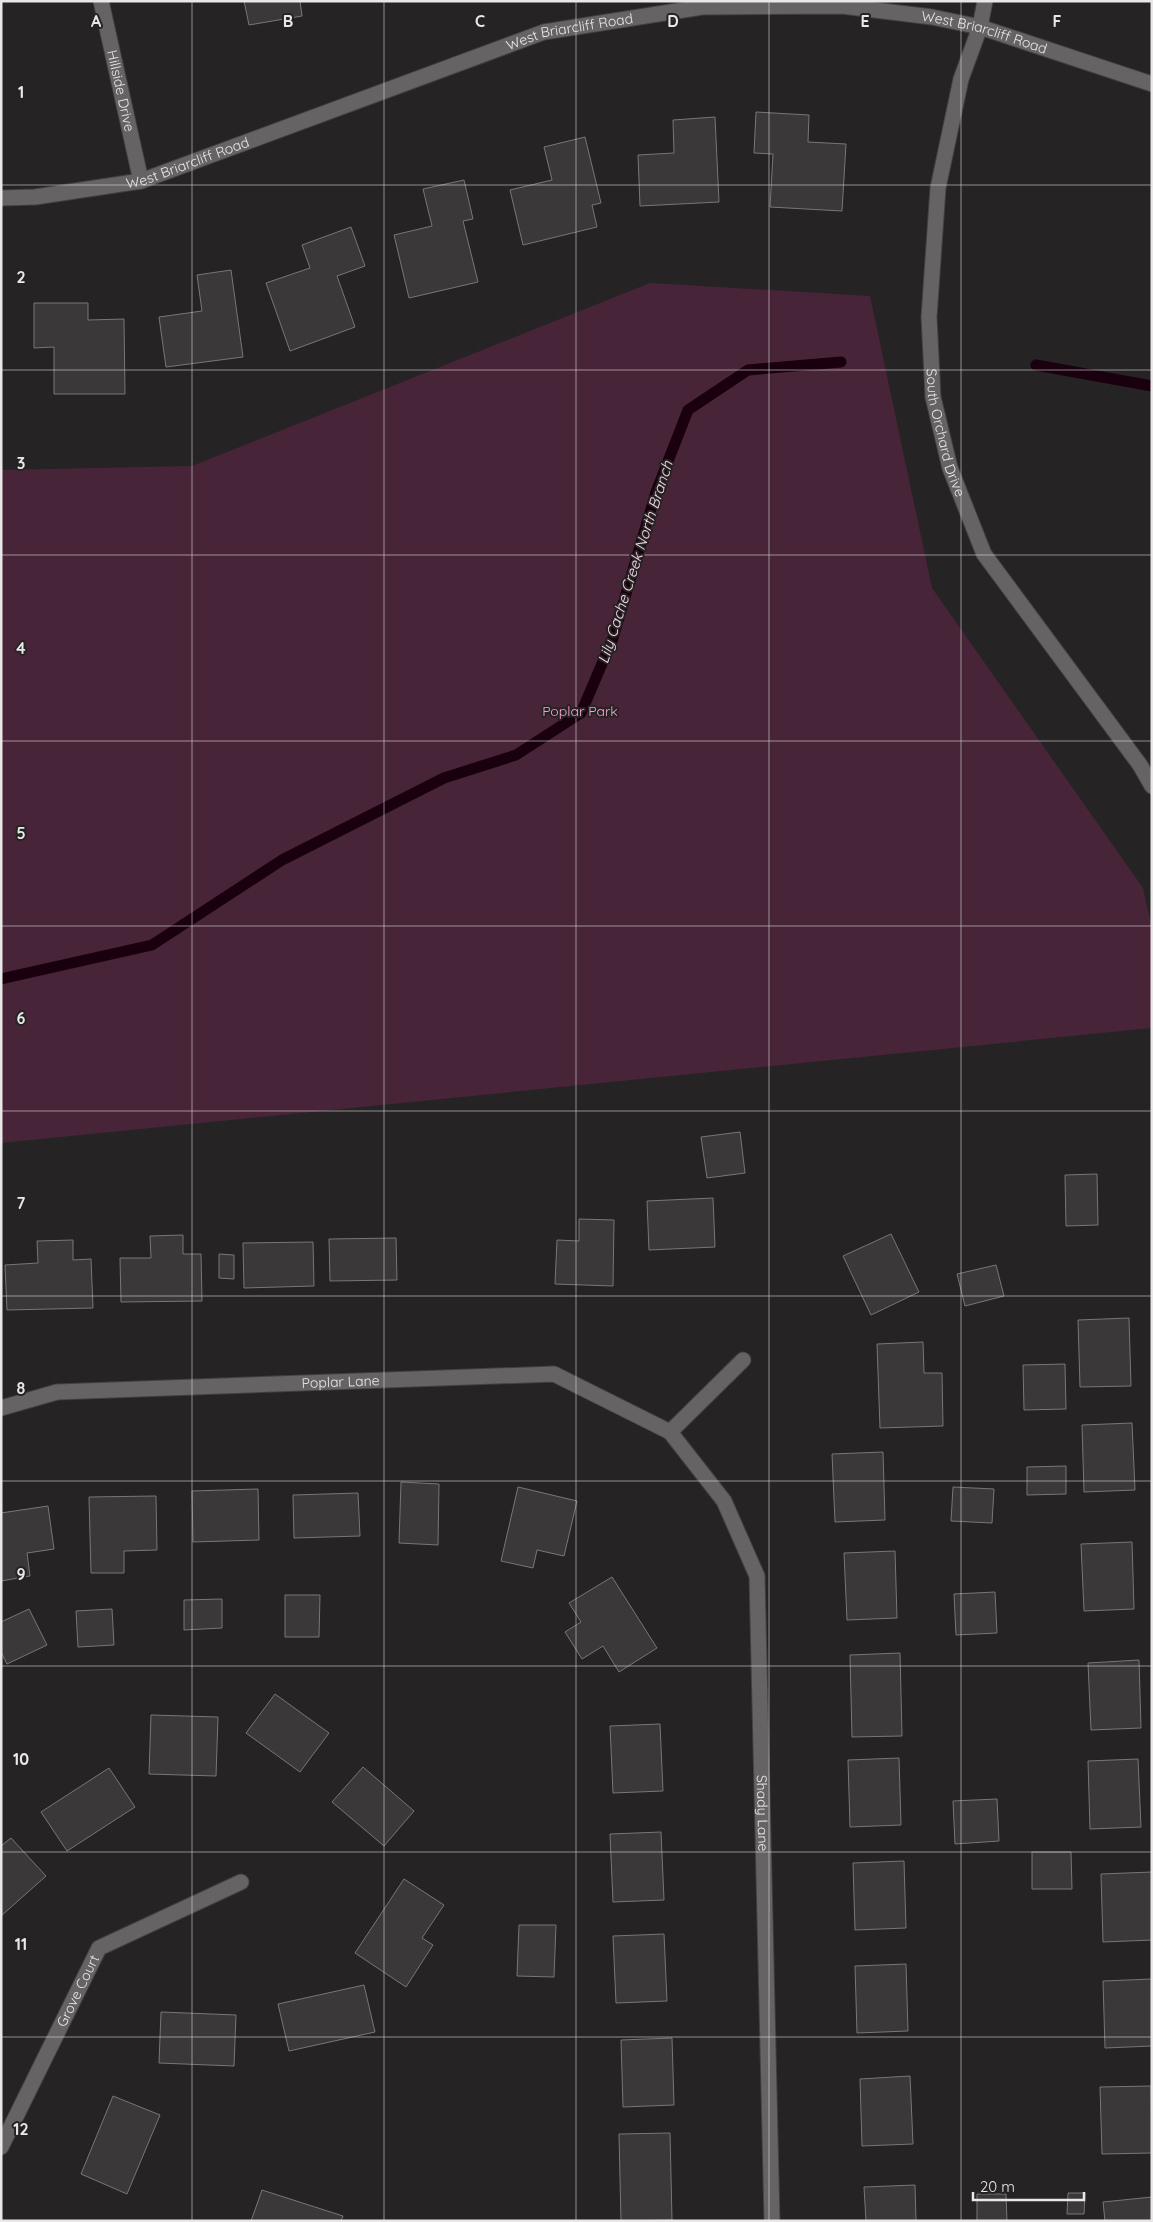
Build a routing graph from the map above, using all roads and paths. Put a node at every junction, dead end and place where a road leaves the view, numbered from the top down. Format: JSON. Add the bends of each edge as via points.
{"nodes":[{"id":1,"x":101,"y":1,"type":"edge"},
{"id":2,"x":985,"y":1,"type":"edge"},
{"id":3,"x":980,"y":27,"type":"junction"},
{"id":4,"x":1152,"y":84,"type":"edge"},
{"id":5,"x":141,"y":181,"type":"junction"},
{"id":6,"x":1,"y":198,"type":"edge"},
{"id":7,"x":1152,"y":786,"type":"edge"},
{"id":8,"x":743,"y":1360,"type":"dead end"},
{"id":9,"x":1,"y":1408,"type":"edge"},
{"id":10,"x":670,"y":1432,"type":"junction"},
{"id":11,"x":241,"y":1882,"type":"dead end"},
{"id":12,"x":1,"y":2147,"type":"edge"},
{"id":13,"x":772,"y":2221,"type":"edge"}],
"edges":[{"from":1,"to":5,"type":"street","name":"Hillside Drive"},
{"from":2,"to":3,"type":"street","name":"South Orchard Drive"},
{"from":3,"to":4,"type":"street","name":"West Briarcliff Road"},
{"from":3,"to":5,"type":"street","name":"West Briarcliff Road","via":[[842,6],[702,7],[544,32]]},
{"from":3,"to":7,"type":"street","name":"South Orchard Drive","via":[[961,79],[938,188],[929,317],[933,397],[937,415],[950,468],[984,554],[1140,765]]},
{"from":5,"to":6,"type":"street","name":"West Briarcliff Road","via":[[35,197]]},
{"from":8,"to":10,"type":"street"},
{"from":9,"to":10,"type":"street","name":"Poplar Lane","via":[[57,1392],[554,1374]]},
{"from":10,"to":13,"type":"street","name":"Shady Lane","via":[[724,1501],[757,1576]]},
{"from":11,"to":12,"type":"street","name":"Grove Court","via":[[99,1948]]}]}
